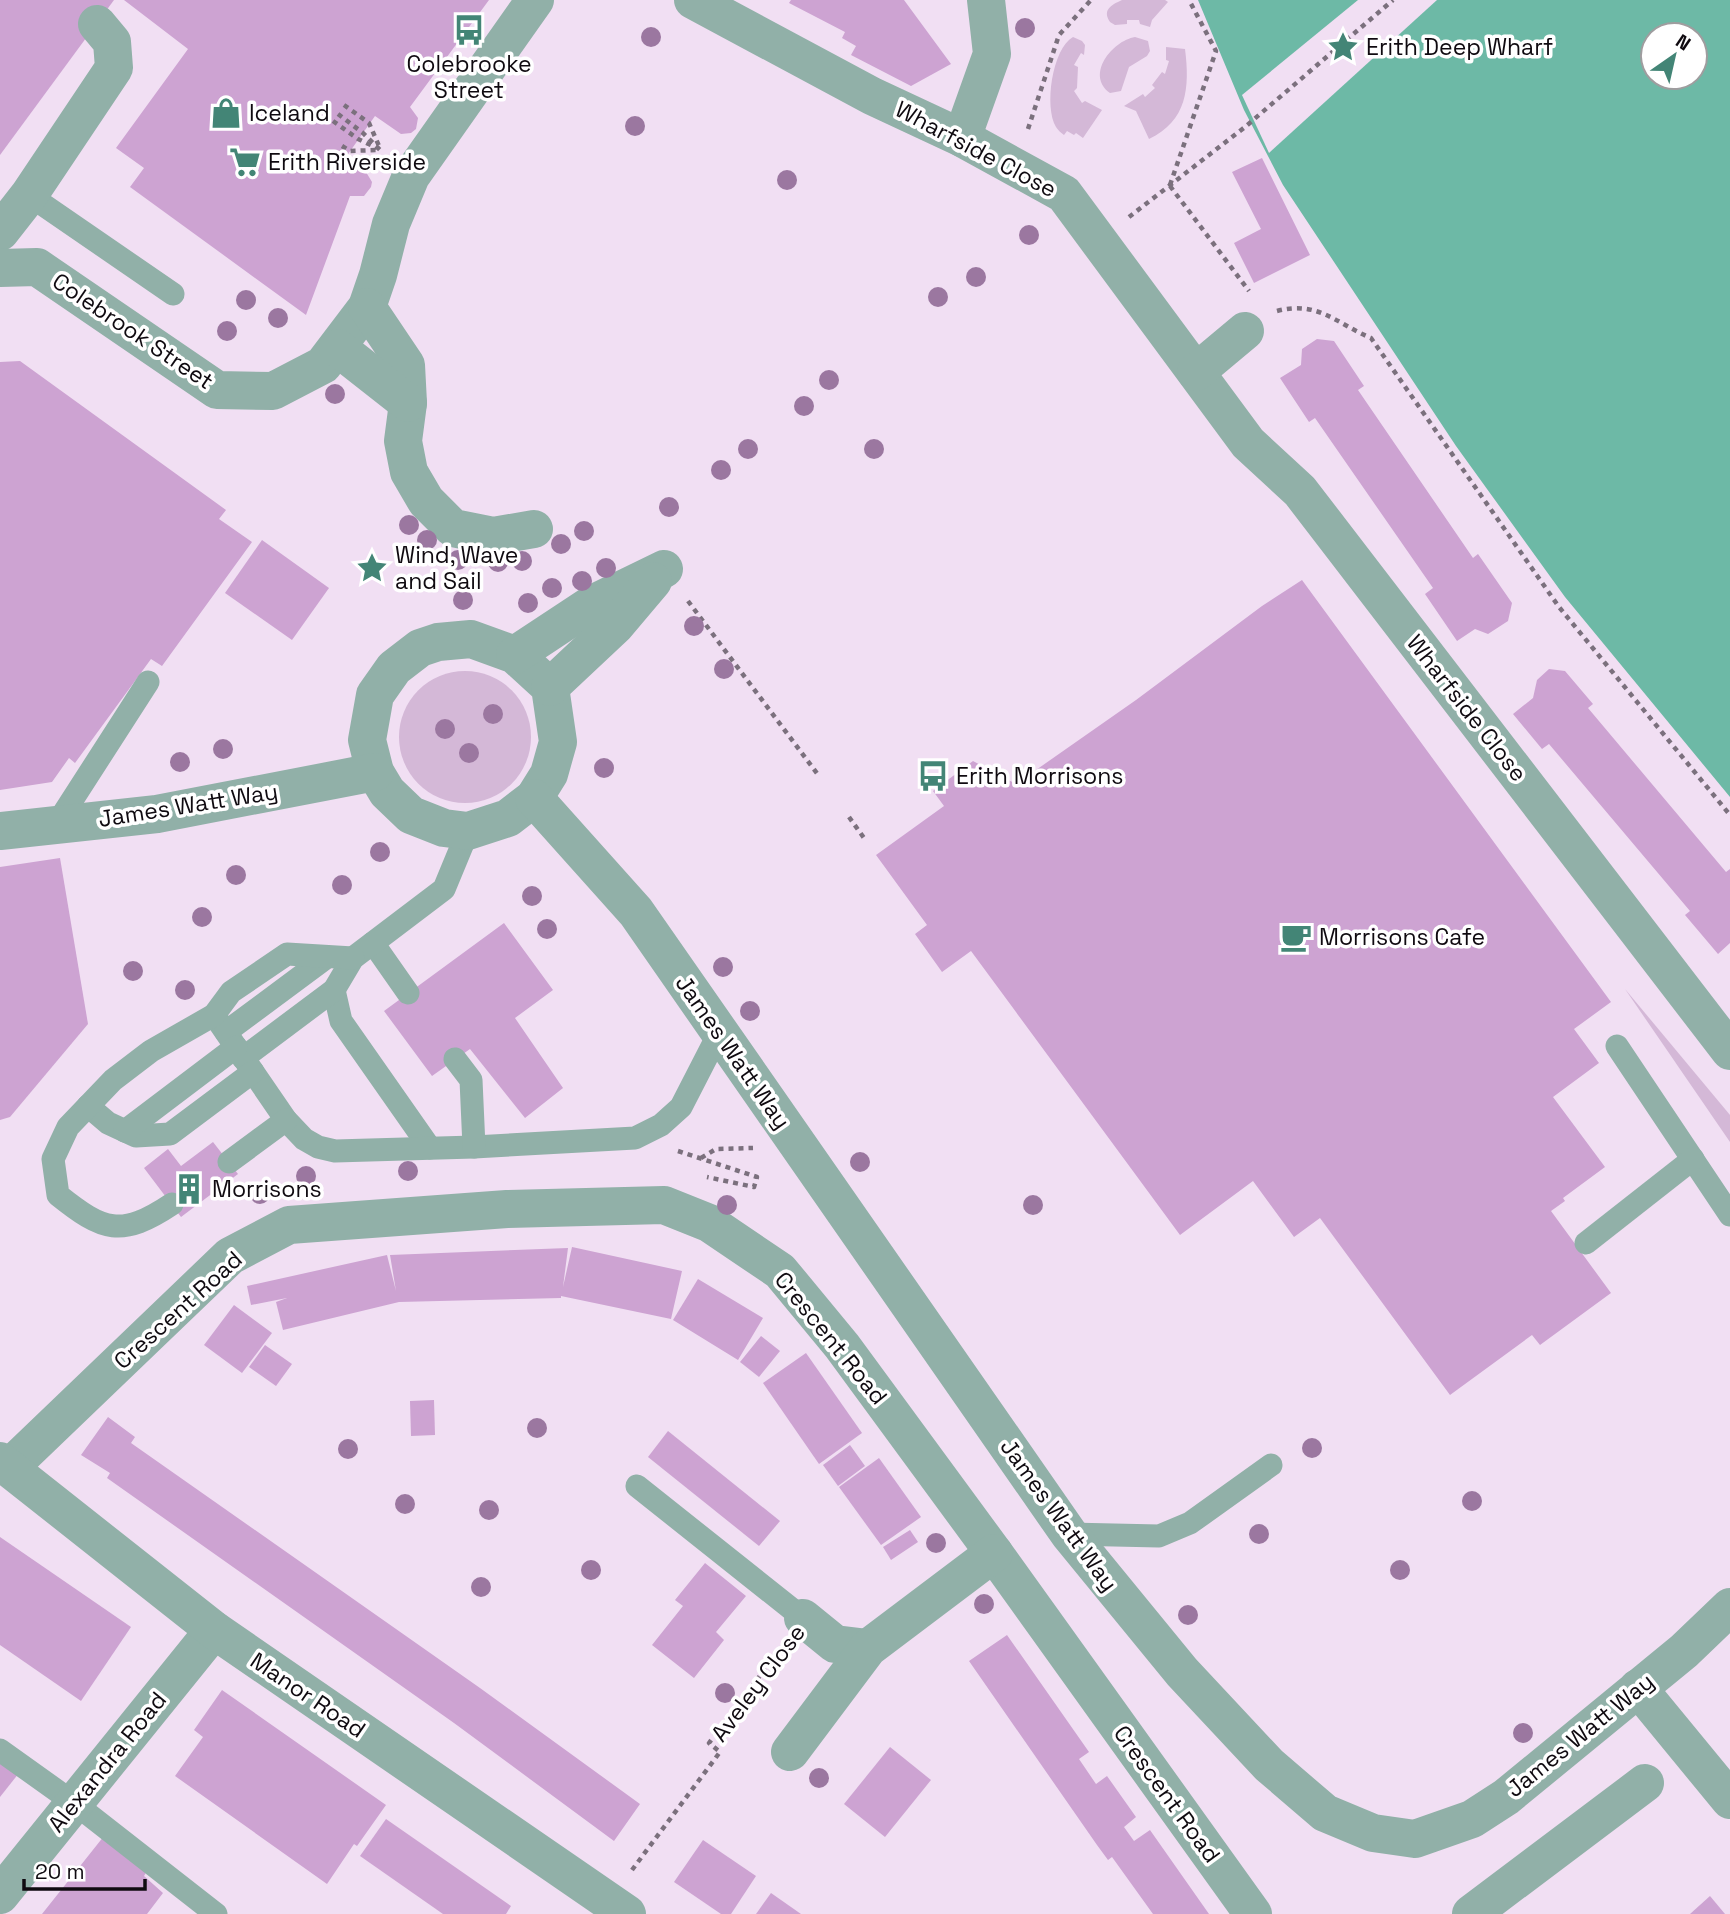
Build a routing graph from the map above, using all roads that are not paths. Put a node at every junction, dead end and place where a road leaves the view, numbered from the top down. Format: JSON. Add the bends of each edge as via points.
{"nodes":[{"id":1,"x":536,"y":0,"type":"edge"},
{"id":2,"x":693,"y":0,"type":"edge"},
{"id":3,"x":986,"y":0,"type":"edge"},
{"id":4,"x":97,"y":24,"type":"dead end"},
{"id":5,"x":962,"y":138,"type":"junction"},
{"id":6,"x":29,"y":195,"type":"junction"},
{"id":7,"x":0,"y":232,"type":"edge"},
{"id":8,"x":0,"y":268,"type":"edge"},
{"id":9,"x":173,"y":294,"type":"dead end"},
{"id":10,"x":367,"y":307,"type":"junction"},
{"id":11,"x":1255,"y":323,"type":"road end"},
{"id":12,"x":338,"y":348,"type":"junction"},
{"id":13,"x":1196,"y":372,"type":"junction"},
{"id":14,"x":408,"y":403,"type":"junction"},
{"id":15,"x":534,"y":529,"type":"dead end"},
{"id":16,"x":515,"y":655,"type":"junction"},
{"id":17,"x":148,"y":682,"type":"dead end"},
{"id":18,"x":550,"y":687,"type":"junction"},
{"id":19,"x":375,"y":772,"type":"junction"},
{"id":20,"x":534,"y":798,"type":"junction"},
{"id":21,"x":56,"y":825,"type":"junction"},
{"id":22,"x":0,"y":831,"type":"edge"},
{"id":23,"x":468,"y":831,"type":"junction"},
{"id":24,"x":373,"y":943,"type":"junction"},
{"id":25,"x":353,"y":958,"type":"junction"},
{"id":26,"x":334,"y":990,"type":"junction"},
{"id":27,"x":408,"y":993,"type":"dead end"},
{"id":28,"x":719,"y":1033,"type":"junction"},
{"id":29,"x":234,"y":1045,"type":"junction"},
{"id":30,"x":1617,"y":1046,"type":"dead end"},
{"id":31,"x":1730,"y":1051,"type":"edge"},
{"id":32,"x":455,"y":1059,"type":"dead end"},
{"id":33,"x":88,"y":1106,"type":"junction"},
{"id":34,"x":286,"y":1120,"type":"junction"},
{"id":35,"x":474,"y":1147,"type":"junction"},
{"id":36,"x":430,"y":1148,"type":"junction"},
{"id":37,"x":1693,"y":1159,"type":"junction"},
{"id":38,"x":229,"y":1162,"type":"dead end"},
{"id":39,"x":172,"y":1204,"type":"dead end"},
{"id":40,"x":1730,"y":1215,"type":"edge"},
{"id":41,"x":1586,"y":1243,"type":"dead end"},
{"id":42,"x":5,"y":1464,"type":"edge"},
{"id":43,"x":1271,"y":1465,"type":"dead end"},
{"id":44,"x":637,"y":1486,"type":"dead end"},
{"id":45,"x":1069,"y":1534,"type":"junction"},
{"id":46,"x":994,"y":1553,"type":"junction"},
{"id":47,"x":1730,"y":1607,"type":"edge"},
{"id":48,"x":803,"y":1618,"type":"joint"},
{"id":49,"x":214,"y":1630,"type":"junction"},
{"id":50,"x":868,"y":1648,"type":"junction"},
{"id":51,"x":1638,"y":1688,"type":"junction"},
{"id":52,"x":0,"y":1750,"type":"edge"},
{"id":53,"x":790,"y":1752,"type":"dead end"},
{"id":54,"x":1645,"y":1783,"type":"dead end"},
{"id":55,"x":1730,"y":1800,"type":"edge"},
{"id":56,"x":74,"y":1803,"type":"junction"},
{"id":57,"x":0,"y":1895,"type":"edge"},
{"id":58,"x":607,"y":1908,"type":"edge"},
{"id":59,"x":216,"y":1914,"type":"edge"},
{"id":60,"x":1253,"y":1914,"type":"edge"},
{"id":61,"x":1471,"y":1914,"type":"edge"}],
"edges":[{"from":1,"to":10,"type":"street","name":"Colebrook Street","via":[[411,176],[391,224]]},
{"from":2,"to":5,"type":"street","name":"Wharfside Close","via":[[872,96]]},
{"from":3,"to":5,"type":"street","via":[[992,54]]},
{"from":4,"to":6,"type":"street","via":[[111,42],[114,68]]},
{"from":5,"to":13,"type":"street","name":"Wharfside Close","via":[[1064,194]]},
{"from":6,"to":7,"type":"street"},
{"from":6,"to":9,"type":"lane"},
{"from":8,"to":12,"type":"street","name":"Colebrook Street","via":[[37,267],[216,390],[274,391],[323,365]]},
{"from":10,"to":12,"type":"street","name":"Colebrook Street"},
{"from":10,"to":14,"type":"street","via":[[406,365]]},
{"from":11,"to":13,"type":"street"},
{"from":12,"to":14,"type":"street"},
{"from":13,"to":31,"type":"street","name":"Wharfside Close","via":[[1248,443],[1300,491]]},
{"from":14,"to":15,"type":"street","via":[[403,441],[410,472],[426,501],[453,528],[493,537]]},
{"from":16,"to":18,"type":"street"},
{"from":16,"to":18,"type":"street","via":[[592,604],[664,569],[615,626]]},
{"from":16,"to":19,"type":"street","via":[[471,639],[438,642],[420,648],[394,668],[375,695],[367,740]]},
{"from":17,"to":21,"type":"lane"},
{"from":18,"to":20,"type":"street","via":[[558,742],[549,774]]},
{"from":19,"to":21,"type":"street","name":"James Watt Way","via":[[157,814]]},
{"from":19,"to":23,"type":"street","via":[[387,792],[411,815],[444,828]]},
{"from":20,"to":23,"type":"street","via":[[508,818]]},
{"from":20,"to":28,"type":"street","name":"James Watt Way","via":[[636,912]]},
{"from":21,"to":22,"type":"street","name":"James Watt Way"},
{"from":23,"to":24,"type":"lane","via":[[444,889]]},
{"from":24,"to":25,"type":"lane"},
{"from":24,"to":27,"type":"lane"},
{"from":25,"to":26,"type":"lane"},
{"from":25,"to":29,"type":"lane","via":[[287,954],[231,992]]},
{"from":26,"to":29,"type":"lane"},
{"from":26,"to":36,"type":"lane","via":[[341,1021]]},
{"from":28,"to":35,"type":"lane","via":[[681,1107],[661,1125],[635,1138]]},
{"from":28,"to":45,"type":"street","name":"James Watt Way"},
{"from":29,"to":33,"type":"lane","via":[[151,1051]]},
{"from":29,"to":33,"type":"lane","via":[[170,1134],[136,1136],[108,1123]]},
{"from":29,"to":34,"type":"lane"},
{"from":30,"to":37,"type":"lane"},
{"from":32,"to":35,"type":"lane","via":[[471,1080]]},
{"from":33,"to":39,"type":"lane","via":[[68,1127],[53,1159],[58,1195],[86,1217],[111,1227],[136,1224]]},
{"from":34,"to":36,"type":"lane","via":[[304,1139],[335,1151]]},
{"from":34,"to":38,"type":"lane"},
{"from":35,"to":36,"type":"lane"},
{"from":37,"to":40,"type":"lane"},
{"from":37,"to":41,"type":"lane"},
{"from":42,"to":46,"type":"street","name":"Crescent Road","via":[[230,1256],[289,1225],[507,1209],[664,1205],[709,1223],[780,1271],[842,1346]]},
{"from":42,"to":49,"type":"street","name":"Manor Road"},
{"from":43,"to":45,"type":"lane","via":[[1190,1523],[1159,1536]]},
{"from":44,"to":48,"type":"lane"},
{"from":45,"to":51,"type":"street","name":"James Watt Way","via":[[1182,1672],[1269,1765],[1325,1813],[1373,1833],[1415,1839],[1472,1819],[1506,1797]]},
{"from":46,"to":50,"type":"street"},
{"from":46,"to":60,"type":"street","name":"Crescent Road"},
{"from":47,"to":51,"type":"street","name":"James Watt Way"},
{"from":48,"to":50,"type":"street","name":"Aveley Close","via":[[835,1644]]},
{"from":49,"to":56,"type":"street","name":"Alexandra Road"},
{"from":49,"to":58,"type":"street","name":"Manor Road"},
{"from":50,"to":53,"type":"street"},
{"from":51,"to":55,"type":"street"},
{"from":52,"to":56,"type":"lane"},
{"from":54,"to":61,"type":"street"},
{"from":56,"to":57,"type":"street","name":"Alexandra Road"},
{"from":56,"to":59,"type":"lane"}]}
